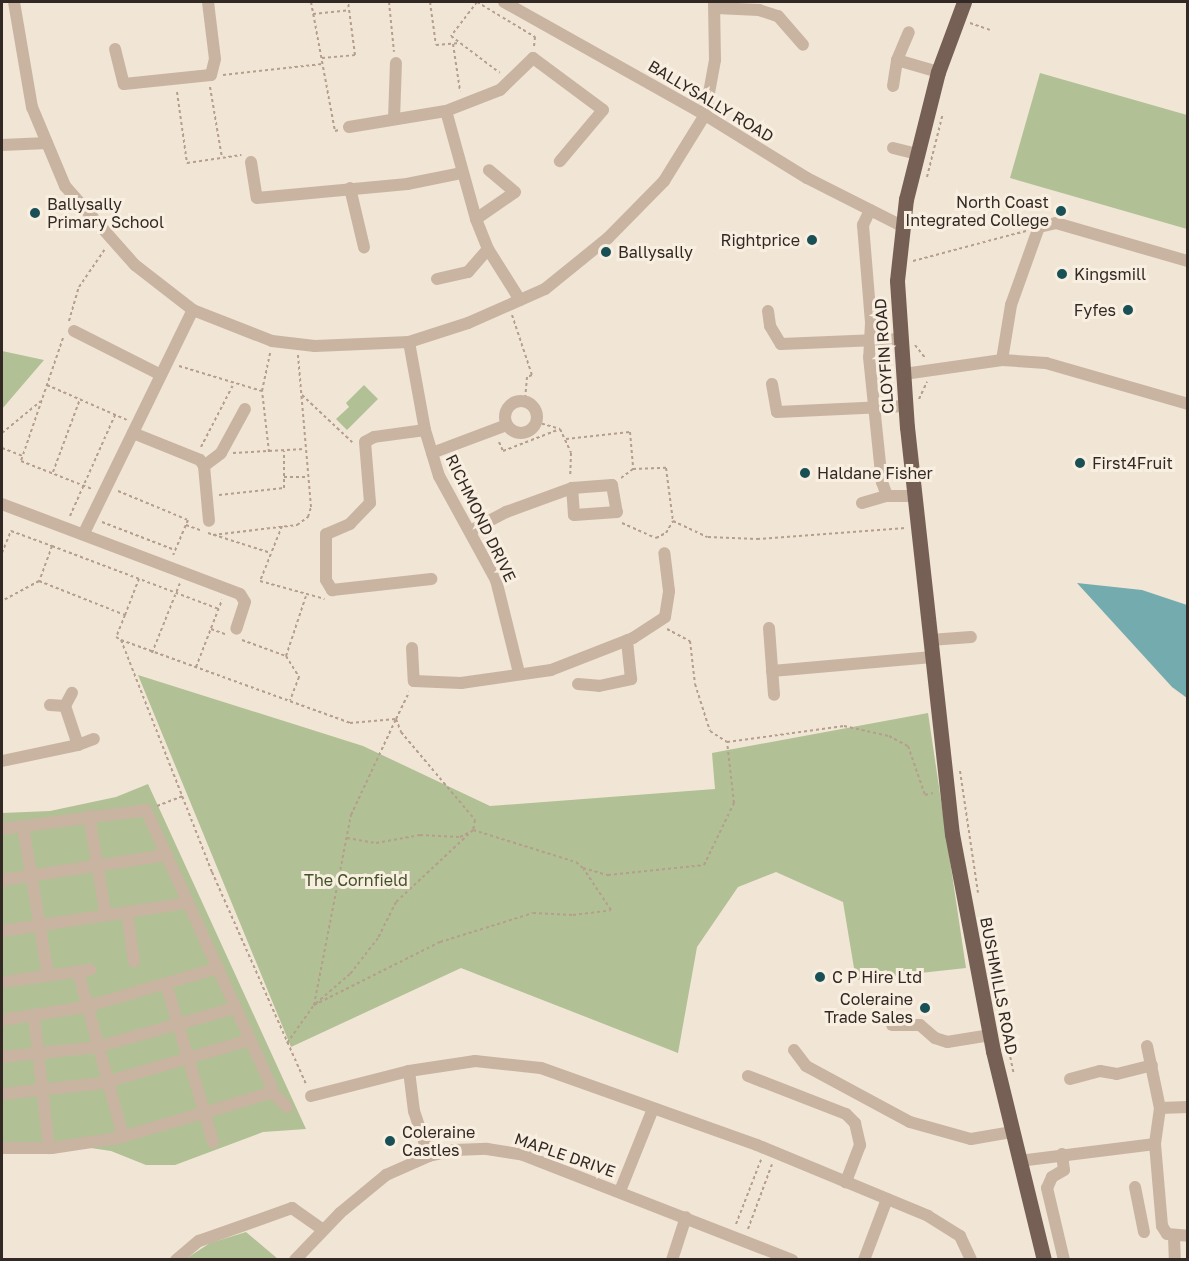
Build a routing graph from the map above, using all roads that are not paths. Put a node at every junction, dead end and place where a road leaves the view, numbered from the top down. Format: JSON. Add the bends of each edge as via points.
{"nodes":[{"id":1,"x":14,"y":2,"type":"edge"},
{"id":2,"x":208,"y":2,"type":"edge"},
{"id":3,"x":504,"y":2,"type":"edge"},
{"id":4,"x":964,"y":2,"type":"edge"},
{"id":5,"x":715,"y":5,"type":"edge"},
{"id":6,"x":909,"y":32,"type":"dead end"},
{"id":7,"x":803,"y":45,"type":"dead end"},
{"id":8,"x":116,"y":49,"type":"dead end"},
{"id":9,"x":897,"y":60,"type":"junction"},
{"id":10,"x":396,"y":63,"type":"road end"},
{"id":11,"x":938,"y":72,"type":"junction"},
{"id":12,"x":893,"y":86,"type":"dead end"},
{"id":13,"x":446,"y":111,"type":"junction"},
{"id":14,"x":705,"y":115,"type":"junction"},
{"id":15,"x":394,"y":119,"type":"junction"},
{"id":16,"x":349,"y":127,"type":"road end"},
{"id":17,"x":47,"y":143,"type":"junction"},
{"id":18,"x":2,"y":145,"type":"edge"},
{"id":19,"x":893,"y":148,"type":"dead end"},
{"id":20,"x":917,"y":154,"type":"junction"},
{"id":21,"x":560,"y":161,"type":"dead end"},
{"id":22,"x":251,"y":162,"type":"road end"},
{"id":23,"x":489,"y":170,"type":"dead end"},
{"id":24,"x":461,"y":173,"type":"junction"},
{"id":25,"x":350,"y":188,"type":"junction"},
{"id":26,"x":870,"y":210,"type":"junction"},
{"id":27,"x":476,"y":219,"type":"junction"},
{"id":28,"x":902,"y":226,"type":"junction"},
{"id":29,"x":364,"y":247,"type":"dead end"},
{"id":30,"x":488,"y":249,"type":"junction"},
{"id":31,"x":1188,"y":261,"type":"edge"},
{"id":32,"x":437,"y":279,"type":"dead end"},
{"id":33,"x":514,"y":303,"type":"junction"},
{"id":34,"x":193,"y":310,"type":"junction"},
{"id":35,"x":768,"y":310,"type":"dead end"},
{"id":36,"x":68,"y":331,"type":"road end"},
{"id":37,"x":901,"y":339,"type":"junction"},
{"id":38,"x":870,"y":341,"type":"junction"},
{"id":39,"x":409,"y":342,"type":"junction"},
{"id":40,"x":1002,"y":360,"type":"junction"},
{"id":41,"x":904,"y":374,"type":"junction"},
{"id":42,"x":161,"y":375,"type":"junction"},
{"id":43,"x":772,"y":384,"type":"dead end"},
{"id":44,"x":1188,"y":404,"type":"edge"},
{"id":45,"x":906,"y":406,"type":"junction"},
{"id":46,"x":874,"y":408,"type":"junction"},
{"id":47,"x":245,"y":409,"type":"dead end"},
{"id":48,"x":501,"y":427,"type":"junction"},
{"id":49,"x":135,"y":429,"type":"junction"},
{"id":50,"x":425,"y":430,"type":"junction"},
{"id":51,"x":432,"y":453,"type":"junction"},
{"id":52,"x":200,"y":462,"type":"junction"},
{"id":53,"x":572,"y":488,"type":"junction"},
{"id":54,"x":887,"y":496,"type":"junction"},
{"id":55,"x":915,"y":496,"type":"junction"},
{"id":56,"x":862,"y":503,"type":"dead end"},
{"id":57,"x":2,"y":504,"type":"edge"},
{"id":58,"x":209,"y":521,"type":"dead end"},
{"id":59,"x":470,"y":531,"type":"junction"},
{"id":60,"x":84,"y":533,"type":"junction"},
{"id":61,"x":664,"y":553,"type":"dead end"},
{"id":62,"x":430,"y":579,"type":"dead end"},
{"id":63,"x":769,"y":628,"type":"dead end"},
{"id":64,"x":236,"y":629,"type":"dead end"},
{"id":65,"x":971,"y":637,"type":"dead end"},
{"id":66,"x":627,"y":640,"type":"junction"},
{"id":67,"x":930,"y":640,"type":"junction"},
{"id":68,"x":412,"y":648,"type":"dead end"},
{"id":69,"x":932,"y":657,"type":"junction"},
{"id":70,"x":772,"y":671,"type":"junction"},
{"id":71,"x":519,"y":673,"type":"junction"},
{"id":72,"x":578,"y":684,"type":"dead end"},
{"id":73,"x":72,"y":693,"type":"dead end"},
{"id":74,"x":774,"y":695,"type":"dead end"},
{"id":75,"x":50,"y":705,"type":"dead end"},
{"id":76,"x":65,"y":706,"type":"junction"},
{"id":77,"x":939,"y":716,"type":"joint"},
{"id":78,"x":94,"y":740,"type":"dead end"},
{"id":79,"x":78,"y":745,"type":"junction"},
{"id":80,"x":2,"y":761,"type":"edge"},
{"id":81,"x":89,"y":816,"type":"junction"},
{"id":82,"x":23,"y":826,"type":"junction"},
{"id":83,"x":2,"y":829,"type":"edge"},
{"id":84,"x":167,"y":855,"type":"junction"},
{"id":85,"x":98,"y":866,"type":"junction"},
{"id":86,"x":31,"y":876,"type":"junction"},
{"id":87,"x":2,"y":880,"type":"edge"},
{"id":88,"x":188,"y":903,"type":"junction"},
{"id":89,"x":127,"y":912,"type":"junction"},
{"id":90,"x":106,"y":916,"type":"junction"},
{"id":91,"x":39,"y":925,"type":"junction"},
{"id":92,"x":2,"y":931,"type":"edge"},
{"id":93,"x":134,"y":961,"type":"dead end"},
{"id":94,"x":218,"y":968,"type":"junction"},
{"id":95,"x":48,"y":975,"type":"junction"},
{"id":96,"x":2,"y":982,"type":"edge"},
{"id":97,"x":166,"y":984,"type":"junction"},
{"id":98,"x":85,"y":1007,"type":"junction"},
{"id":99,"x":235,"y":1008,"type":"junction"},
{"id":100,"x":34,"y":1017,"type":"junction"},
{"id":101,"x":2,"y":1020,"type":"edge"},
{"id":102,"x":178,"y":1024,"type":"junction"},
{"id":103,"x":892,"y":1025,"type":"dead end"},
{"id":104,"x":990,"y":1035,"type":"junction"},
{"id":105,"x":250,"y":1040,"type":"junction"},
{"id":106,"x":1147,"y":1046,"type":"dead end"},
{"id":107,"x":97,"y":1047,"type":"junction"},
{"id":108,"x":794,"y":1050,"type":"dead end"},
{"id":109,"x":38,"y":1053,"type":"junction"},
{"id":110,"x":2,"y":1057,"type":"edge"},
{"id":111,"x":188,"y":1058,"type":"junction"},
{"id":112,"x":1152,"y":1065,"type":"junction"},
{"id":113,"x":409,"y":1071,"type":"junction"},
{"id":114,"x":748,"y":1076,"type":"dead end"},
{"id":115,"x":1070,"y":1078,"type":"dead end"},
{"id":116,"x":107,"y":1081,"type":"junction"},
{"id":117,"x":42,"y":1089,"type":"junction"},
{"id":118,"x":270,"y":1090,"type":"junction"},
{"id":119,"x":2,"y":1094,"type":"edge"},
{"id":120,"x":311,"y":1096,"type":"road end"},
{"id":121,"x":287,"y":1107,"type":"dead end"},
{"id":122,"x":1188,"y":1107,"type":"edge"},
{"id":123,"x":1160,"y":1108,"type":"junction"},
{"id":124,"x":653,"y":1109,"type":"junction"},
{"id":125,"x":204,"y":1113,"type":"junction"},
{"id":126,"x":1012,"y":1132,"type":"junction"},
{"id":127,"x":123,"y":1137,"type":"junction"},
{"id":128,"x":213,"y":1142,"type":"dead end"},
{"id":129,"x":1155,"y":1144,"type":"junction"},
{"id":130,"x":2,"y":1148,"type":"edge"},
{"id":131,"x":49,"y":1148,"type":"junction"},
{"id":132,"x":1062,"y":1154,"type":"junction"},
{"id":133,"x":429,"y":1156,"type":"junction"},
{"id":134,"x":1018,"y":1161,"type":"junction"},
{"id":135,"x":846,"y":1182,"type":"junction"},
{"id":136,"x":1135,"y":1187,"type":"dead end"},
{"id":137,"x":620,"y":1191,"type":"junction"},
{"id":138,"x":887,"y":1199,"type":"junction"},
{"id":139,"x":686,"y":1217,"type":"junction"},
{"id":140,"x":1162,"y":1220,"type":"junction"},
{"id":141,"x":323,"y":1230,"type":"junction"},
{"id":142,"x":1174,"y":1236,"type":"junction"},
{"id":143,"x":1188,"y":1236,"type":"edge"},
{"id":144,"x":788,"y":1259,"type":"edge"},
{"id":145,"x":176,"y":1260,"type":"edge"},
{"id":146,"x":296,"y":1260,"type":"edge"},
{"id":147,"x":672,"y":1260,"type":"edge"},
{"id":148,"x":864,"y":1260,"type":"edge"},
{"id":149,"x":971,"y":1260,"type":"edge"},
{"id":150,"x":1044,"y":1260,"type":"edge"},
{"id":151,"x":1064,"y":1260,"type":"edge"},
{"id":152,"x":1176,"y":1260,"type":"edge"}],
"edges":[{"from":1,"to":17,"type":"street","via":[[32,107]]},
{"from":2,"to":8,"type":"street","via":[[215,59],[210,75],[124,84]]},
{"from":3,"to":14,"type":"street","name":"BALLYSALLY ROAD"},
{"from":4,"to":11,"type":"main road","name":"CLOYFIN ROAD"},
{"from":5,"to":7,"type":"street","via":[[778,16]]},
{"from":5,"to":14,"type":"street","via":[[715,60]]},
{"from":6,"to":9,"type":"street"},
{"from":9,"to":11,"type":"street"},
{"from":9,"to":12,"type":"street"},
{"from":10,"to":15,"type":"street"},
{"from":11,"to":20,"type":"main road","name":"CLOYFIN ROAD"},
{"from":13,"to":15,"type":"street"},
{"from":13,"to":21,"type":"street","via":[[500,90],[533,58],[603,110]]},
{"from":13,"to":24,"type":"street"},
{"from":14,"to":26,"type":"street","name":"BALLYSALLY ROAD","via":[[807,178]]},
{"from":14,"to":33,"type":"street","via":[[664,181],[608,238],[545,289]]},
{"from":15,"to":16,"type":"street"},
{"from":17,"to":18,"type":"street"},
{"from":17,"to":34,"type":"street","via":[[65,186],[135,265]]},
{"from":19,"to":20,"type":"street"},
{"from":20,"to":28,"type":"main road","name":"CLOYFIN ROAD"},
{"from":22,"to":25,"type":"street","via":[[257,198],[298,197]]},
{"from":23,"to":27,"type":"street","via":[[515,192]]},
{"from":24,"to":25,"type":"street","via":[[407,184]]},
{"from":24,"to":27,"type":"street"},
{"from":25,"to":29,"type":"street"},
{"from":26,"to":28,"type":"street","name":"BALLYSALLY ROAD"},
{"from":26,"to":38,"type":"street","via":[[863,225]]},
{"from":27,"to":30,"type":"street"},
{"from":28,"to":37,"type":"main road","name":"CLOYFIN ROAD","via":[[897,281]]},
{"from":30,"to":32,"type":"street","via":[[468,272]]},
{"from":30,"to":33,"type":"street"},
{"from":31,"to":40,"type":"street","via":[[1056,223],[1039,227],[1011,304]]},
{"from":33,"to":39,"type":"street"},
{"from":34,"to":39,"type":"street","via":[[272,341],[297,345]]},
{"from":34,"to":42,"type":"street"},
{"from":35,"to":38,"type":"street","via":[[770,326],[781,344]]},
{"from":36,"to":42,"type":"street"},
{"from":37,"to":38,"type":"street"},
{"from":37,"to":41,"type":"main road","name":"CLOYFIN ROAD"},
{"from":38,"to":46,"type":"street"},
{"from":39,"to":50,"type":"street","name":"RICHMOND DRIVE"},
{"from":40,"to":41,"type":"street"},
{"from":40,"to":44,"type":"street","via":[[1046,363]]},
{"from":41,"to":45,"type":"main road","name":"CLOYFIN ROAD"},
{"from":42,"to":49,"type":"street"},
{"from":43,"to":46,"type":"street","via":[[777,412]]},
{"from":45,"to":46,"type":"street"},
{"from":45,"to":55,"type":"main road","name":"CLOYFIN ROAD"},
{"from":46,"to":54,"type":"street"},
{"from":47,"to":52,"type":"street","via":[[221,453]]},
{"from":48,"to":48,"type":"street","via":[[510,405],[525,401],[534,407],[536,422],[525,433]]},
{"from":48,"to":51,"type":"street"},
{"from":49,"to":52,"type":"street"},
{"from":49,"to":60,"type":"street"},
{"from":50,"to":51,"type":"street","name":"RICHMOND DRIVE"},
{"from":50,"to":62,"type":"street","via":[[374,437],[365,442],[370,503],[350,524],[326,534],[327,580],[332,590]]},
{"from":51,"to":59,"type":"street","name":"RICHMOND DRIVE","via":[[439,476]]},
{"from":52,"to":58,"type":"street"},
{"from":53,"to":53,"type":"street","via":[[612,485],[617,512],[574,515]]},
{"from":53,"to":59,"type":"street","via":[[506,512]]},
{"from":54,"to":55,"type":"street"},
{"from":54,"to":56,"type":"street"},
{"from":55,"to":67,"type":"main road","name":"CLOYFIN ROAD"},
{"from":57,"to":60,"type":"street"},
{"from":59,"to":71,"type":"street","name":"RICHMOND DRIVE","via":[[496,580]]},
{"from":60,"to":64,"type":"street","via":[[240,594],[245,602]]},
{"from":61,"to":66,"type":"street","via":[[669,591],[665,617]]},
{"from":63,"to":70,"type":"street"},
{"from":65,"to":67,"type":"street"},
{"from":66,"to":71,"type":"street","via":[[551,670]]},
{"from":66,"to":72,"type":"street","via":[[631,679],[599,686]]},
{"from":67,"to":69,"type":"main road","name":"CLOYFIN ROAD"},
{"from":68,"to":71,"type":"street","via":[[414,681],[461,684]]},
{"from":69,"to":70,"type":"street"},
{"from":69,"to":77,"type":"main road","name":"CLOYFIN ROAD"},
{"from":70,"to":74,"type":"street"},
{"from":73,"to":76,"type":"street"},
{"from":75,"to":76,"type":"street"},
{"from":76,"to":79,"type":"street"},
{"from":77,"to":104,"type":"main road","name":"BUSHMILLS ROAD","via":[[952,834]]},
{"from":78,"to":79,"type":"street"},
{"from":79,"to":80,"type":"street"},
{"from":81,"to":82,"type":"street"},
{"from":81,"to":84,"type":"street","via":[[146,810]]},
{"from":81,"to":85,"type":"street"},
{"from":82,"to":83,"type":"street"},
{"from":82,"to":86,"type":"street"},
{"from":84,"to":85,"type":"street"},
{"from":84,"to":88,"type":"street"},
{"from":85,"to":86,"type":"street"},
{"from":85,"to":90,"type":"street"},
{"from":86,"to":87,"type":"street"},
{"from":86,"to":91,"type":"street"},
{"from":88,"to":89,"type":"street"},
{"from":88,"to":94,"type":"street"},
{"from":89,"to":90,"type":"street"},
{"from":89,"to":93,"type":"street"},
{"from":90,"to":91,"type":"street"},
{"from":91,"to":92,"type":"street"},
{"from":91,"to":95,"type":"street"},
{"from":94,"to":97,"type":"street"},
{"from":94,"to":99,"type":"street"},
{"from":95,"to":96,"type":"street"},
{"from":95,"to":98,"type":"street","via":[[84,970]]},
{"from":97,"to":98,"type":"street"},
{"from":97,"to":102,"type":"street"},
{"from":98,"to":100,"type":"street"},
{"from":98,"to":107,"type":"street"},
{"from":99,"to":102,"type":"street"},
{"from":99,"to":105,"type":"street"},
{"from":100,"to":101,"type":"street"},
{"from":100,"to":109,"type":"street"},
{"from":102,"to":107,"type":"street"},
{"from":102,"to":111,"type":"street"},
{"from":103,"to":104,"type":"street","via":[[920,1025],[935,1038],[947,1042]]},
{"from":104,"to":126,"type":"main road","name":"BUSHMILLS ROAD"},
{"from":105,"to":111,"type":"street"},
{"from":105,"to":118,"type":"street"},
{"from":106,"to":112,"type":"street"},
{"from":107,"to":109,"type":"street"},
{"from":107,"to":116,"type":"street"},
{"from":108,"to":126,"type":"street","via":[[806,1066],[910,1122],[971,1139]]},
{"from":109,"to":110,"type":"street"},
{"from":109,"to":117,"type":"street"},
{"from":111,"to":116,"type":"street"},
{"from":111,"to":125,"type":"street"},
{"from":112,"to":115,"type":"street","via":[[1117,1074],[1100,1071]]},
{"from":112,"to":123,"type":"street"},
{"from":113,"to":120,"type":"street"},
{"from":113,"to":124,"type":"street","via":[[476,1061],[541,1068]]},
{"from":113,"to":133,"type":"street","via":[[414,1111]]},
{"from":114,"to":135,"type":"street","via":[[850,1118],[861,1136]]},
{"from":116,"to":117,"type":"street"},
{"from":116,"to":127,"type":"street"},
{"from":117,"to":119,"type":"street"},
{"from":117,"to":131,"type":"street"},
{"from":118,"to":121,"type":"street"},
{"from":118,"to":125,"type":"street","via":[[270,1094]]},
{"from":122,"to":123,"type":"street"},
{"from":123,"to":129,"type":"street"},
{"from":124,"to":135,"type":"street"},
{"from":124,"to":137,"type":"street","name":"MAPLE DRIVE"},
{"from":125,"to":127,"type":"street"},
{"from":125,"to":128,"type":"street"},
{"from":126,"to":134,"type":"main road","name":"BUSHMILLS ROAD"},
{"from":127,"to":131,"type":"street"},
{"from":129,"to":132,"type":"street"},
{"from":129,"to":140,"type":"street"},
{"from":130,"to":131,"type":"street"},
{"from":132,"to":134,"type":"street"},
{"from":132,"to":151,"type":"street","via":[[1064,1170],[1052,1177],[1047,1188]]},
{"from":133,"to":137,"type":"street","name":"MAPLE DRIVE","via":[[487,1149],[523,1155]]},
{"from":133,"to":141,"type":"street","name":"MAPLE DRIVE","via":[[386,1175]]},
{"from":134,"to":150,"type":"main road","name":"BUSHMILLS ROAD"},
{"from":135,"to":138,"type":"street"},
{"from":136,"to":140,"type":"street","via":[[1143,1226]]},
{"from":137,"to":139,"type":"street","name":"MAPLE DRIVE"},
{"from":138,"to":148,"type":"street"},
{"from":138,"to":149,"type":"street","via":[[947,1225],[960,1236]]},
{"from":139,"to":144,"type":"street","name":"MAPLE DRIVE"},
{"from":139,"to":147,"type":"street"},
{"from":140,"to":142,"type":"street","via":[[1167,1234]]},
{"from":141,"to":145,"type":"street","via":[[292,1208],[199,1241]]},
{"from":141,"to":146,"type":"street","name":"MAPLE DRIVE"},
{"from":142,"to":143,"type":"street"},
{"from":142,"to":152,"type":"street"}]}
